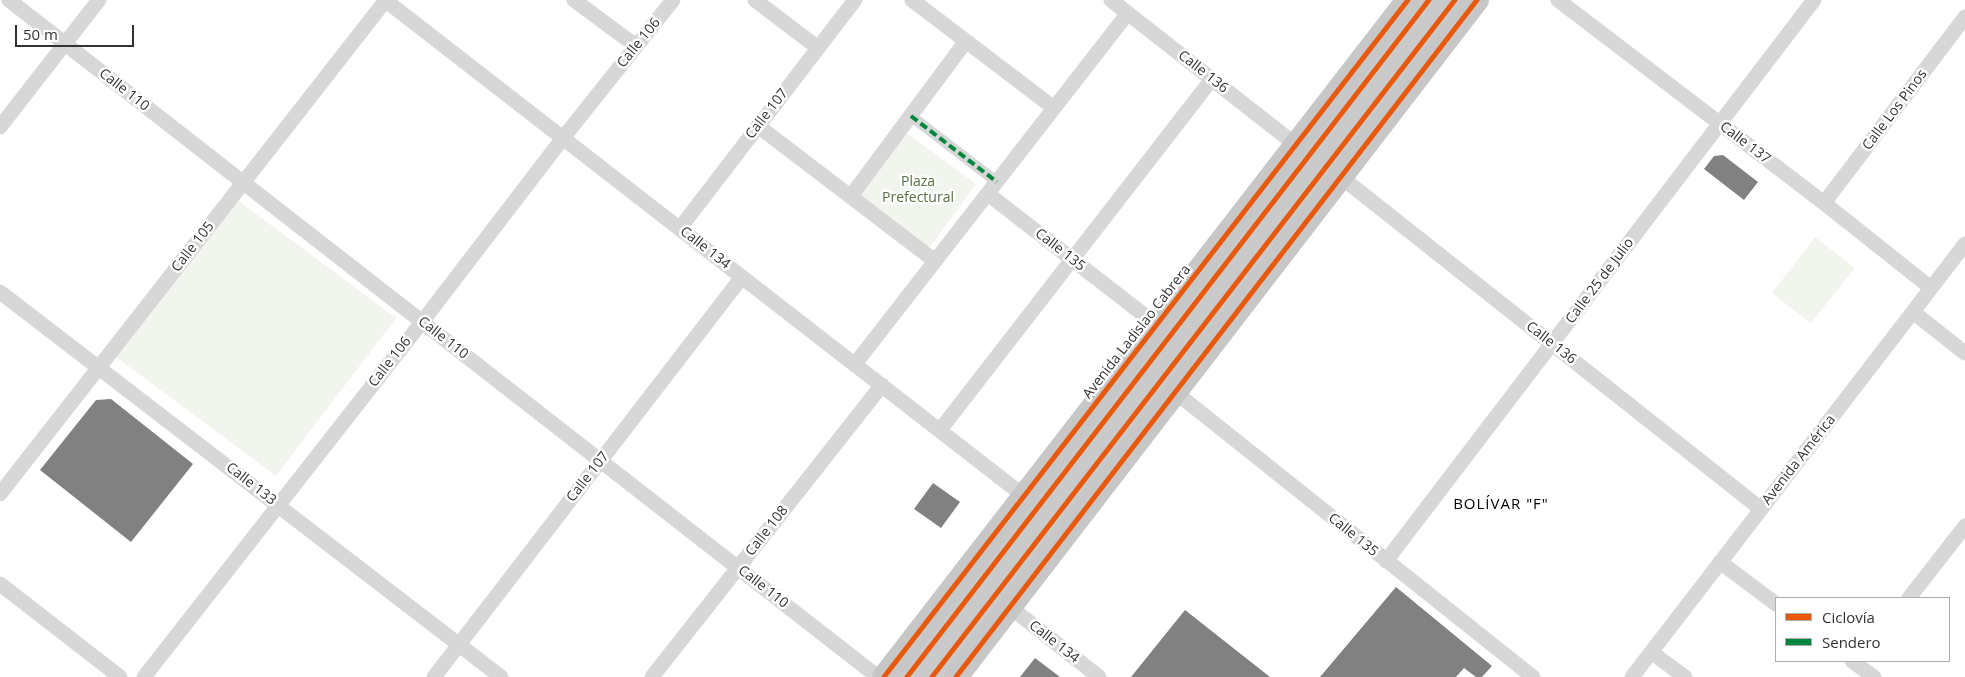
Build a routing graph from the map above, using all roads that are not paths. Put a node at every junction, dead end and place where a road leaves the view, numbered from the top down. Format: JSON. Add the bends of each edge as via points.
{"nodes":[{"id":1,"x":9,"y":0,"type":"edge"},
{"id":2,"x":99,"y":0,"type":"edge"},
{"id":3,"x":386,"y":0,"type":"edge"},
{"id":4,"x":574,"y":0,"type":"edge"},
{"id":5,"x":673,"y":0,"type":"edge"},
{"id":6,"x":755,"y":0,"type":"edge"},
{"id":7,"x":855,"y":0,"type":"edge"},
{"id":8,"x":912,"y":0,"type":"edge"},
{"id":9,"x":1110,"y":0,"type":"edge"},
{"id":10,"x":1408,"y":0,"type":"edge"},
{"id":11,"x":1429,"y":0,"type":"edge"},
{"id":12,"x":1455,"y":0,"type":"edge"},
{"id":13,"x":1477,"y":0,"type":"edge"},
{"id":14,"x":1558,"y":0,"type":"edge"},
{"id":15,"x":1814,"y":0,"type":"edge"},
{"id":16,"x":1128,"y":13,"type":"junction"},
{"id":17,"x":1965,"y":17,"type":"edge"},
{"id":18,"x":966,"y":41,"type":"junction"},
{"id":19,"x":65,"y":44,"type":"junction"},
{"id":20,"x":636,"y":46,"type":"junction"},
{"id":21,"x":818,"y":48,"type":"junction"},
{"id":22,"x":1212,"y":79,"type":"junction"},
{"id":23,"x":1054,"y":108,"type":"junction"},
{"id":24,"x":911,"y":116,"type":"junction"},
{"id":25,"x":1720,"y":124,"type":"junction"},
{"id":26,"x":758,"y":126,"type":"junction"},
{"id":27,"x":0,"y":127,"type":"edge"},
{"id":28,"x":563,"y":138,"type":"junction"},
{"id":29,"x":1296,"y":145,"type":"junction"},
{"id":30,"x":1341,"y":177,"type":"junction"},
{"id":31,"x":244,"y":183,"type":"junction"},
{"id":32,"x":992,"y":188,"type":"junction"},
{"id":33,"x":851,"y":196,"type":"junction"},
{"id":34,"x":1824,"y":203,"type":"junction"},
{"id":35,"x":680,"y":228,"type":"junction"},
{"id":36,"x":1965,"y":244,"type":"edge"},
{"id":37,"x":1071,"y":258,"type":"junction"},
{"id":38,"x":935,"y":261,"type":"junction"},
{"id":39,"x":742,"y":277,"type":"junction"},
{"id":40,"x":1931,"y":288,"type":"junction"},
{"id":41,"x":0,"y":292,"type":"edge"},
{"id":42,"x":1912,"y":312,"type":"junction"},
{"id":43,"x":422,"y":322,"type":"junction"},
{"id":44,"x":1157,"y":325,"type":"junction"},
{"id":45,"x":1552,"y":344,"type":"junction"},
{"id":46,"x":1965,"y":353,"type":"edge"},
{"id":47,"x":855,"y":364,"type":"junction"},
{"id":48,"x":99,"y":367,"type":"junction"},
{"id":49,"x":882,"y":385,"type":"junction"},
{"id":50,"x":1175,"y":392,"type":"junction"},
{"id":51,"x":940,"y":430,"type":"junction"},
{"id":52,"x":601,"y":461,"type":"junction"},
{"id":53,"x":0,"y":494,"type":"edge"},
{"id":54,"x":1024,"y":496,"type":"junction"},
{"id":55,"x":279,"y":506,"type":"junction"},
{"id":56,"x":1761,"y":509,"type":"junction"},
{"id":57,"x":1965,"y":526,"type":"edge"},
{"id":58,"x":1386,"y":561,"type":"junction"},
{"id":59,"x":1720,"y":562,"type":"junction"},
{"id":60,"x":738,"y":568,"type":"junction"},
{"id":61,"x":0,"y":584,"type":"edge"},
{"id":62,"x":1911,"y":597,"type":"edge"},
{"id":63,"x":1775,"y":603,"type":"edge"},
{"id":64,"x":1010,"y":607,"type":"junction"},
{"id":65,"x":459,"y":644,"type":"junction"},
{"id":66,"x":1651,"y":652,"type":"junction"},
{"id":67,"x":1855,"y":666,"type":"edge"},
{"id":68,"x":120,"y":677,"type":"edge"},
{"id":69,"x":144,"y":677,"type":"edge"},
{"id":70,"x":434,"y":677,"type":"edge"},
{"id":71,"x":501,"y":677,"type":"edge"},
{"id":72,"x":652,"y":677,"type":"edge"},
{"id":73,"x":878,"y":677,"type":"edge"},
{"id":74,"x":884,"y":677,"type":"edge"},
{"id":75,"x":908,"y":677,"type":"edge"},
{"id":76,"x":932,"y":677,"type":"edge"},
{"id":77,"x":956,"y":677,"type":"edge"},
{"id":78,"x":1099,"y":677,"type":"edge"},
{"id":79,"x":1533,"y":677,"type":"edge"},
{"id":80,"x":1632,"y":677,"type":"edge"},
{"id":81,"x":1685,"y":677,"type":"edge"},
{"id":82,"x":1874,"y":677,"type":"edge"}],
"edges":[{"from":1,"to":19,"type":"street","name":"Calle 110"},
{"from":2,"to":19,"type":"street"},
{"from":3,"to":28,"type":"street","name":"Calle 134"},
{"from":3,"to":31,"type":"street","name":"Calle 105"},
{"from":4,"to":20,"type":"street"},
{"from":5,"to":20,"type":"street","name":"Calle 106"},
{"from":6,"to":21,"type":"street"},
{"from":7,"to":21,"type":"street","name":"Calle 107"},
{"from":8,"to":18,"type":"street"},
{"from":9,"to":16,"type":"street","name":"Calle 136"},
{"from":10,"to":29,"type":"highway","name":"Avenida Ladislao Cabrera"},
{"from":11,"to":75,"type":"main road","name":"Avenida Ladislao Cabrera"},
{"from":12,"to":76,"type":"main road"},
{"from":13,"to":30,"type":"highway"},
{"from":14,"to":25,"type":"street","name":"Calle 137"},
{"from":15,"to":25,"type":"street","name":"Calle 25 de Julio"},
{"from":16,"to":22,"type":"street","name":"Calle 136"},
{"from":16,"to":23,"type":"street"},
{"from":17,"to":34,"type":"street","name":"Calle Los Pinos"},
{"from":18,"to":23,"type":"street"},
{"from":18,"to":24,"type":"street"},
{"from":19,"to":27,"type":"street"},
{"from":19,"to":31,"type":"street","name":"Calle 110"},
{"from":20,"to":28,"type":"street","name":"Calle 106"},
{"from":21,"to":26,"type":"street","name":"Calle 107"},
{"from":22,"to":29,"type":"street","name":"Calle 136"},
{"from":22,"to":37,"type":"street"},
{"from":23,"to":32,"type":"street"},
{"from":24,"to":32,"type":"street","name":"Calle 135"},
{"from":24,"to":33,"type":"street"},
{"from":25,"to":34,"type":"street","name":"Calle 137"},
{"from":25,"to":45,"type":"street","name":"Calle 25 de Julio"},
{"from":26,"to":33,"type":"street"},
{"from":26,"to":35,"type":"street","name":"Calle 107"},
{"from":28,"to":35,"type":"street","name":"Calle 134"},
{"from":28,"to":43,"type":"street","name":"Calle 106"},
{"from":29,"to":44,"type":"highway","name":"Avenida Ladislao Cabrera"},
{"from":30,"to":45,"type":"street","name":"Calle 136"},
{"from":30,"to":50,"type":"highway"},
{"from":31,"to":43,"type":"street","name":"Calle 110"},
{"from":31,"to":48,"type":"street","name":"Calle 105"},
{"from":32,"to":37,"type":"street","name":"Calle 135"},
{"from":32,"to":38,"type":"street"},
{"from":33,"to":38,"type":"street"},
{"from":34,"to":40,"type":"street","name":"Calle 137"},
{"from":35,"to":39,"type":"street","name":"Calle 134"},
{"from":36,"to":40,"type":"street","name":"Avenida América"},
{"from":37,"to":44,"type":"street","name":"Calle 135"},
{"from":37,"to":51,"type":"street"},
{"from":38,"to":47,"type":"street"},
{"from":39,"to":47,"type":"street","name":"Calle 134"},
{"from":39,"to":52,"type":"street","name":"Calle 107"},
{"from":40,"to":42,"type":"street","name":"Avenida América"},
{"from":41,"to":48,"type":"street","name":"Calle 133"},
{"from":42,"to":46,"type":"street"},
{"from":42,"to":56,"type":"street","name":"Avenida América"},
{"from":43,"to":52,"type":"street","name":"Calle 110"},
{"from":43,"to":55,"type":"street","name":"Calle 106"},
{"from":44,"to":54,"type":"highway","name":"Avenida Ladislao Cabrera"},
{"from":45,"to":56,"type":"street","name":"Calle 136"},
{"from":45,"to":58,"type":"street","name":"Calle 25 de Julio"},
{"from":47,"to":49,"type":"street","name":"Calle 134"},
{"from":48,"to":53,"type":"street","name":"Calle 105"},
{"from":48,"to":55,"type":"street","name":"Calle 133"},
{"from":49,"to":51,"type":"street","name":"Calle 134"},
{"from":49,"to":60,"type":"street","name":"Calle 108"},
{"from":50,"to":58,"type":"street","name":"Calle 135"},
{"from":50,"to":64,"type":"highway"},
{"from":51,"to":54,"type":"street","name":"Calle 134"},
{"from":52,"to":60,"type":"street","name":"Calle 110"},
{"from":52,"to":65,"type":"street","name":"Calle 107"},
{"from":54,"to":74,"type":"highway","name":"Avenida Ladislao Cabrera"},
{"from":55,"to":65,"type":"street","name":"Calle 133"},
{"from":55,"to":69,"type":"street","name":"Calle 106"},
{"from":56,"to":59,"type":"street","name":"Avenida América"},
{"from":57,"to":62,"type":"street"},
{"from":58,"to":79,"type":"street","name":"Calle 135"},
{"from":59,"to":63,"type":"street"},
{"from":59,"to":66,"type":"street","name":"Avenida América"},
{"from":60,"to":72,"type":"street","name":"Calle 108"},
{"from":60,"to":73,"type":"street","name":"Calle 110"},
{"from":61,"to":68,"type":"street"},
{"from":64,"to":77,"type":"highway"},
{"from":64,"to":78,"type":"street","name":"Calle 134"},
{"from":65,"to":70,"type":"street","name":"Calle 107"},
{"from":65,"to":71,"type":"street","name":"Calle 133"},
{"from":66,"to":80,"type":"street","name":"Avenida América"},
{"from":66,"to":81,"type":"street"},
{"from":67,"to":82,"type":"street"}]}
